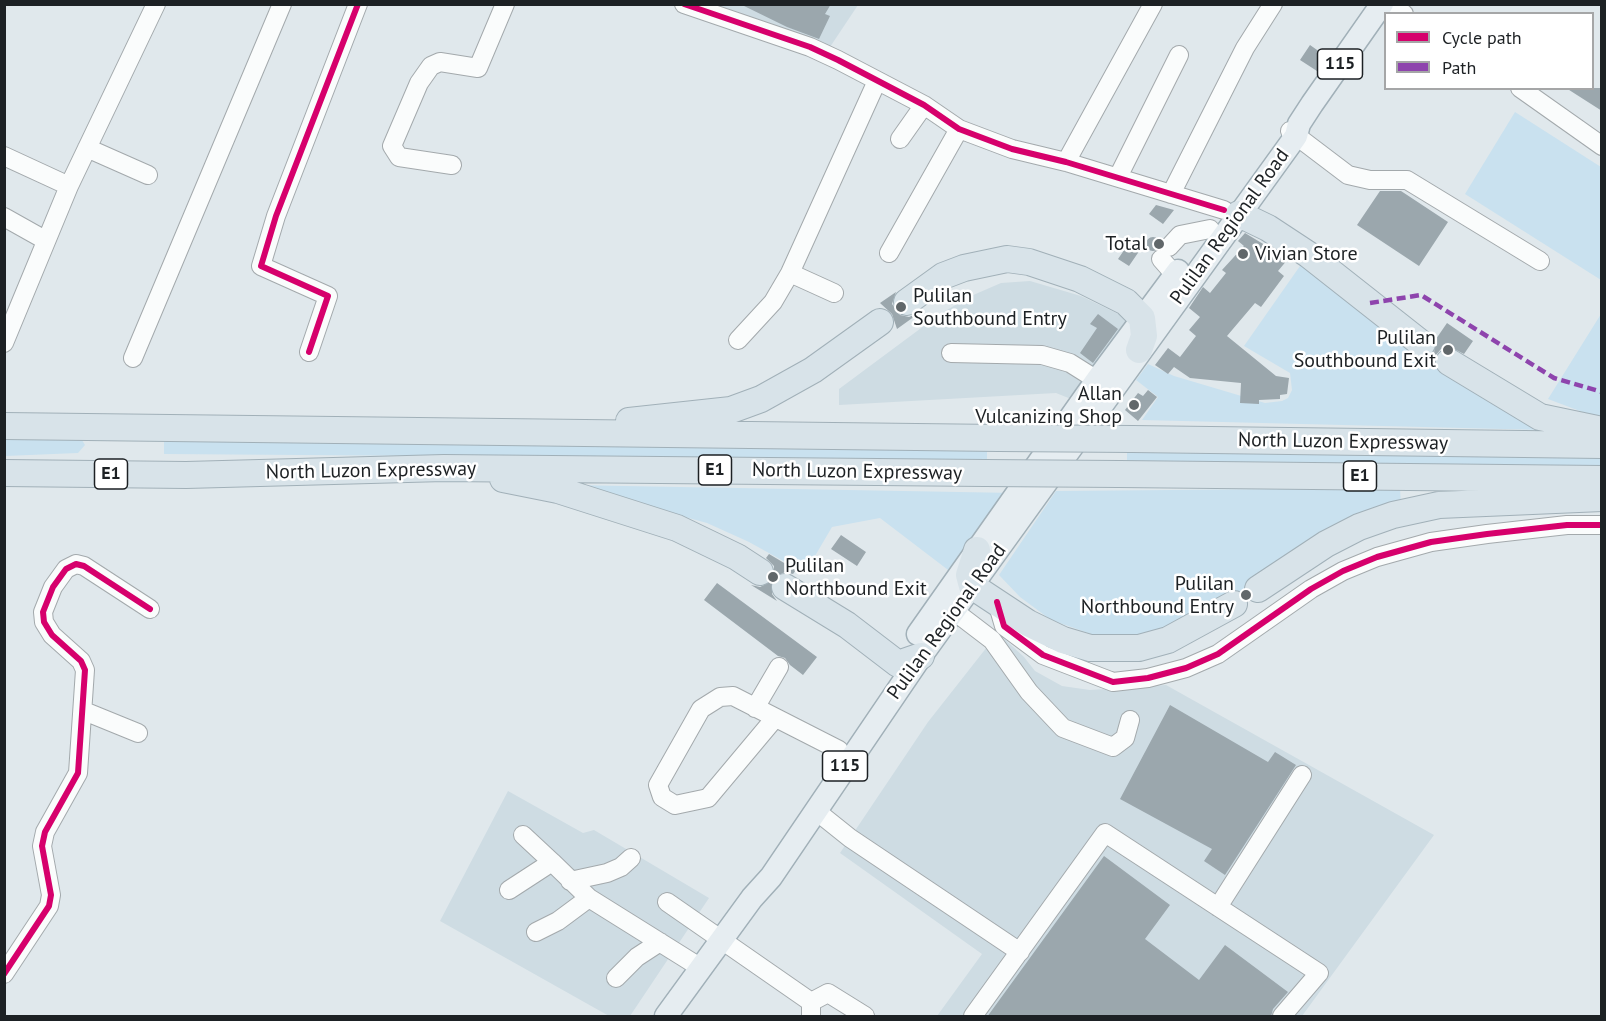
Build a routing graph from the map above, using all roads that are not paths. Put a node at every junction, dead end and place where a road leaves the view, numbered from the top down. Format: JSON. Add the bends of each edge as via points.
{"nodes":[{"id":1,"x":156,"y":4,"type":"edge"},
{"id":2,"x":282,"y":4,"type":"edge"},
{"id":3,"x":358,"y":4,"type":"edge"},
{"id":4,"x":505,"y":4,"type":"edge"},
{"id":5,"x":1153,"y":4,"type":"edge"},
{"id":6,"x":1273,"y":4,"type":"edge"},
{"id":7,"x":1382,"y":4,"type":"edge"},
{"id":8,"x":690,"y":5,"type":"edge"},
{"id":9,"x":1179,"y":55,"type":"dead end"},
{"id":10,"x":877,"y":81,"type":"junction"},
{"id":11,"x":1523,"y":90,"type":"edge"},
{"id":12,"x":924,"y":105,"type":"junction"},
{"id":13,"x":959,"y":129,"type":"junction"},
{"id":14,"x":1295,"y":130,"type":"junction"},
{"id":15,"x":900,"y":139,"type":"dead end"},
{"id":16,"x":1602,"y":146,"type":"edge"},
{"id":17,"x":87,"y":148,"type":"junction"},
{"id":18,"x":4,"y":156,"type":"edge"},
{"id":19,"x":1066,"y":162,"type":"junction"},
{"id":20,"x":452,"y":165,"type":"dead end"},
{"id":21,"x":148,"y":175,"type":"dead end"},
{"id":22,"x":1118,"y":177,"type":"junction"},
{"id":23,"x":69,"y":186,"type":"junction"},
{"id":24,"x":1171,"y":194,"type":"junction"},
{"id":25,"x":1232,"y":212,"type":"junction"},
{"id":26,"x":4,"y":218,"type":"edge"},
{"id":27,"x":45,"y":240,"type":"junction"},
{"id":28,"x":889,"y":253,"type":"dead end"},
{"id":29,"x":1540,"y":261,"type":"dead end"},
{"id":30,"x":790,"y":273,"type":"junction"},
{"id":31,"x":834,"y":293,"type":"dead end"},
{"id":32,"x":907,"y":302,"type":"dead end"},
{"id":33,"x":1142,"y":318,"type":"junction"},
{"id":34,"x":880,"y":322,"type":"dead end"},
{"id":35,"x":7,"y":331,"type":"edge"},
{"id":36,"x":738,"y":340,"type":"dead end"},
{"id":37,"x":1422,"y":344,"type":"dead end"},
{"id":38,"x":1139,"y":350,"type":"junction"},
{"id":39,"x":309,"y":352,"type":"dead end"},
{"id":40,"x":951,"y":353,"type":"dead end"},
{"id":41,"x":133,"y":358,"type":"dead end"},
{"id":42,"x":1449,"y":362,"type":"dead end"},
{"id":43,"x":1098,"y":380,"type":"junction"},
{"id":44,"x":4,"y":426,"type":"edge"},
{"id":45,"x":1602,"y":430,"type":"edge"},
{"id":46,"x":527,"y":434,"type":"junction"},
{"id":47,"x":1602,"y":445,"type":"edge"},
{"id":48,"x":444,"y":468,"type":"junction"},
{"id":49,"x":4,"y":473,"type":"edge"},
{"id":50,"x":1602,"y":479,"type":"edge"},
{"id":51,"x":1602,"y":498,"type":"edge"},
{"id":52,"x":1602,"y":525,"type":"edge"},
{"id":53,"x":977,"y":550,"type":"junction"},
{"id":54,"x":760,"y":572,"type":"dead end"},
{"id":55,"x":972,"y":586,"type":"junction"},
{"id":56,"x":785,"y":587,"type":"dead end"},
{"id":57,"x":1258,"y":589,"type":"dead end"},
{"id":58,"x":997,"y":602,"type":"junction"},
{"id":59,"x":1234,"y":604,"type":"dead end"},
{"id":60,"x":150,"y":609,"type":"dead end"},
{"id":61,"x":954,"y":611,"type":"junction"},
{"id":62,"x":909,"y":660,"type":"junction"},
{"id":63,"x":779,"y":667,"type":"dead end"},
{"id":64,"x":755,"y":708,"type":"junction"},
{"id":65,"x":84,"y":711,"type":"junction"},
{"id":66,"x":775,"y":717,"type":"junction"},
{"id":67,"x":1130,"y":720,"type":"dead end"},
{"id":68,"x":138,"y":733,"type":"dead end"},
{"id":69,"x":839,"y":750,"type":"junction"},
{"id":70,"x":1302,"y":775,"type":"dead end"},
{"id":71,"x":815,"y":810,"type":"junction"},
{"id":72,"x":523,"y":835,"type":"dead end"},
{"id":73,"x":631,"y":858,"type":"dead end"},
{"id":74,"x":552,"y":862,"type":"junction"},
{"id":75,"x":570,"y":881,"type":"junction"},
{"id":76,"x":509,"y":890,"type":"dead end"},
{"id":77,"x":589,"y":898,"type":"junction"},
{"id":78,"x":752,"y":898,"type":"junction"},
{"id":79,"x":667,"y":902,"type":"dead end"},
{"id":80,"x":1218,"y":907,"type":"junction"},
{"id":81,"x":536,"y":932,"type":"dead end"},
{"id":82,"x":723,"y":939,"type":"junction"},
{"id":83,"x":660,"y":942,"type":"junction"},
{"id":84,"x":1020,"y":952,"type":"junction"},
{"id":85,"x":700,"y":968,"type":"junction"},
{"id":86,"x":4,"y":974,"type":"edge"},
{"id":87,"x":616,"y":978,"type":"dead end"},
{"id":88,"x":811,"y":1009,"type":"edge"},
{"id":89,"x":666,"y":1017,"type":"edge"},
{"id":90,"x":865,"y":1017,"type":"edge"},
{"id":91,"x":973,"y":1017,"type":"edge"},
{"id":92,"x":1282,"y":1017,"type":"edge"}],
"edges":[{"from":1,"to":17,"type":"street"},
{"from":2,"to":41,"type":"street"},
{"from":3,"to":39,"type":"street","via":[[276,216],[261,266],[328,297]]},
{"from":4,"to":20,"type":"street","via":[[478,68],[440,62],[431,66],[419,83],[392,147],[399,157]]},
{"from":5,"to":19,"type":"street"},
{"from":6,"to":24,"type":"street","via":[[1245,48]]},
{"from":7,"to":14,"type":"main road","number":"115"},
{"from":8,"to":10,"type":"street","via":[[810,47]]},
{"from":9,"to":22,"type":"street"},
{"from":10,"to":12,"type":"street"},
{"from":10,"to":30,"type":"street"},
{"from":11,"to":16,"type":"street"},
{"from":12,"to":13,"type":"street"},
{"from":12,"to":15,"type":"street"},
{"from":13,"to":19,"type":"street","via":[[1012,149]]},
{"from":13,"to":28,"type":"street"},
{"from":14,"to":25,"type":"main road","name":"Pulilan Regional Road","number":"115"},
{"from":14,"to":29,"type":"street","via":[[1348,175],[1370,180],[1407,180]]},
{"from":17,"to":21,"type":"street"},
{"from":17,"to":23,"type":"street"},
{"from":18,"to":23,"type":"street"},
{"from":19,"to":22,"type":"street"},
{"from":22,"to":24,"type":"street"},
{"from":23,"to":27,"type":"street"},
{"from":24,"to":25,"type":"street"},
{"from":25,"to":33,"type":"main road","name":"Pulilan Regional Road","number":"115","via":[[1168,261]]},
{"from":25,"to":37,"type":"highway","via":[[1268,228],[1309,255]]},
{"from":25,"to":38,"type":"main road","name":"Pulilan Regional Road","number":"115"},
{"from":26,"to":27,"type":"street"},
{"from":27,"to":35,"type":"street"},
{"from":30,"to":31,"type":"street"},
{"from":30,"to":36,"type":"street","via":[[773,302]]},
{"from":32,"to":33,"type":"highway","via":[[943,276],[1007,259],[1080,279],[1126,302]]},
{"from":33,"to":38,"type":"highway","via":[[1144,336]]},
{"from":33,"to":43,"type":"main road","name":"Pulilan Regional Road","number":"115"},
{"from":34,"to":46,"type":"highway","via":[[783,388],[731,410]]},
{"from":38,"to":55,"type":"main road","name":"Pulilan Regional Road","number":"115"},
{"from":40,"to":43,"type":"street","via":[[1042,355],[1070,363]]},
{"from":42,"to":45,"type":"highway","via":[[1540,417]]},
{"from":43,"to":53,"type":"main road","name":"Pulilan Regional Road","number":"115"},
{"from":44,"to":46,"type":"highway","name":"North Luzon Expressway","number":"E1"},
{"from":46,"to":47,"type":"highway","name":"North Luzon Expressway","number":"E1","bridge":true},
{"from":48,"to":49,"type":"highway","name":"North Luzon Expressway","number":"E1","via":[[186,475]]},
{"from":48,"to":50,"type":"highway","name":"North Luzon Expressway","number":"E1","bridge":true},
{"from":48,"to":54,"type":"highway","via":[[558,490],[677,528]]},
{"from":51,"to":57,"type":"highway","via":[[1439,505],[1393,515],[1326,544]]},
{"from":52,"to":58,"type":"street","via":[[1567,525],[1431,542],[1377,558],[1342,571],[1311,589],[1218,654],[1148,678],[1113,682],[1043,654],[1004,626]]},
{"from":53,"to":55,"type":"highway","via":[[969,574]]},
{"from":53,"to":62,"type":"main road","name":"Pulilan Regional Road","number":"115"},
{"from":55,"to":58,"type":"highway"},
{"from":55,"to":61,"type":"main road","name":"Pulilan Regional Road","number":"115"},
{"from":56,"to":62,"type":"highway"},
{"from":58,"to":59,"type":"highway","via":[[1063,640],[1115,650],[1168,640]]},
{"from":60,"to":65,"type":"street","via":[[76,564],[66,569],[53,587],[43,612],[44,622],[52,635],[81,661],[85,670]]},
{"from":61,"to":62,"type":"main road","name":"Pulilan Regional Road","number":"115"},
{"from":61,"to":67,"type":"street","via":[[992,640],[1029,692],[1063,728],[1113,747],[1125,738]]},
{"from":62,"to":69,"type":"main road","name":"Pulilan Regional Road","number":"115"},
{"from":62,"to":71,"type":"main road","name":"Pulilan Regional Road","number":"115"},
{"from":63,"to":64,"type":"street"},
{"from":64,"to":66,"type":"street"},
{"from":64,"to":66,"type":"street","via":[[734,696],[720,697],[701,709],[658,785],[662,797],[675,805],[708,798]]},
{"from":65,"to":68,"type":"street"},
{"from":65,"to":86,"type":"street","via":[[78,773],[45,832],[42,846],[51,895],[49,906]]},
{"from":66,"to":69,"type":"street"},
{"from":69,"to":78,"type":"main road","name":"Pulilan Regional Road","number":"115","via":[[767,856]]},
{"from":70,"to":80,"type":"street"},
{"from":71,"to":78,"type":"main road","name":"Pulilan Regional Road","number":"115","via":[[771,877]]},
{"from":71,"to":84,"type":"street","via":[[850,838]]},
{"from":72,"to":74,"type":"street"},
{"from":73,"to":75,"type":"street","via":[[607,873]]},
{"from":74,"to":75,"type":"street"},
{"from":74,"to":76,"type":"street"},
{"from":75,"to":77,"type":"street"},
{"from":77,"to":81,"type":"street"},
{"from":77,"to":83,"type":"street"},
{"from":78,"to":82,"type":"main road","name":"Pulilan Regional Road","number":"115"},
{"from":79,"to":82,"type":"street"},
{"from":80,"to":84,"type":"street","via":[[1106,833]]},
{"from":80,"to":92,"type":"street","via":[[1319,973]]},
{"from":82,"to":85,"type":"main road","name":"Pulilan Regional Road","number":"115"},
{"from":82,"to":88,"type":"street"},
{"from":83,"to":85,"type":"street"},
{"from":83,"to":87,"type":"street"},
{"from":84,"to":91,"type":"street"},
{"from":85,"to":89,"type":"main road","name":"Pulilan Regional Road","number":"115"},
{"from":88,"to":90,"type":"street","via":[[828,993]]}]}
